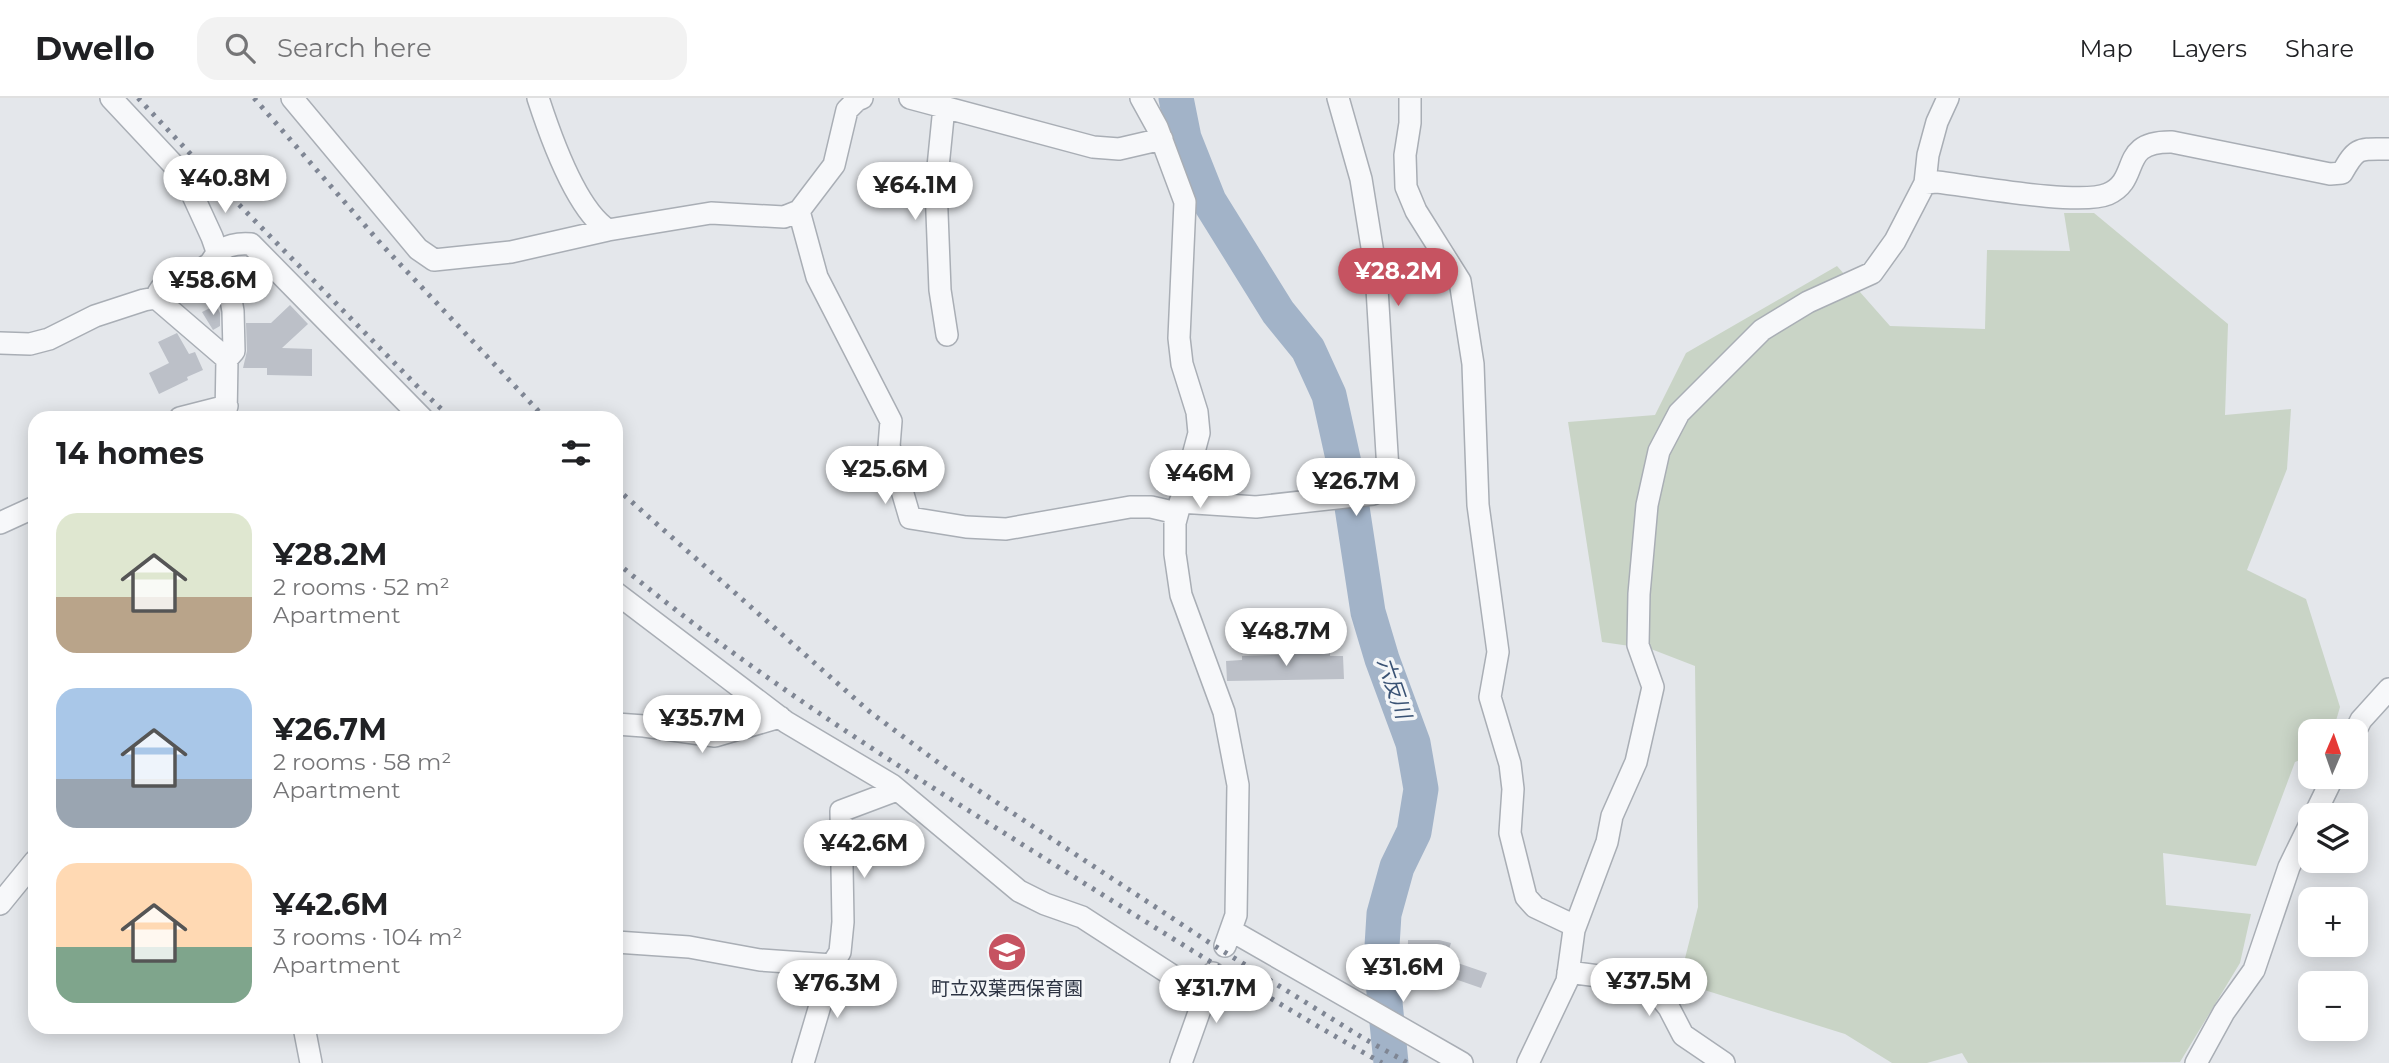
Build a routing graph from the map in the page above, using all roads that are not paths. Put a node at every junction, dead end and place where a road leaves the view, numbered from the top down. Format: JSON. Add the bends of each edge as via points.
{"nodes":[{"id":1,"x":111,"y":98,"type":"edge"},
{"id":2,"x":292,"y":98,"type":"edge"},
{"id":3,"x":538,"y":98,"type":"edge"},
{"id":4,"x":862,"y":98,"type":"edge"},
{"id":5,"x":910,"y":98,"type":"edge"},
{"id":6,"x":1141,"y":98,"type":"edge"},
{"id":7,"x":1338,"y":98,"type":"edge"},
{"id":8,"x":1410,"y":98,"type":"edge"},
{"id":9,"x":1948,"y":98,"type":"edge"},
{"id":10,"x":944,"y":107,"type":"junction"},
{"id":11,"x":1162,"y":139,"type":"junction"},
{"id":12,"x":2389,"y":149,"type":"edge"},
{"id":13,"x":1924,"y":183,"type":"junction"},
{"id":14,"x":799,"y":211,"type":"junction"},
{"id":15,"x":608,"y":230,"type":"junction"},
{"id":16,"x":217,"y":253,"type":"junction"},
{"id":17,"x":156,"y":298,"type":"junction"},
{"id":18,"x":947,"y":335,"type":"dead end"},
{"id":19,"x":0,"y":343,"type":"edge"},
{"id":20,"x":227,"y":359,"type":"junction"},
{"id":21,"x":227,"y":411,"type":"edge"},
{"id":22,"x":415,"y":411,"type":"edge"},
{"id":23,"x":1179,"y":508,"type":"junction"},
{"id":24,"x":28,"y":510,"type":"edge"},
{"id":25,"x":0,"y":523,"type":"edge"},
{"id":26,"x":623,"y":598,"type":"edge"},
{"id":27,"x":2389,"y":689,"type":"edge"},
{"id":28,"x":780,"y":717,"type":"junction"},
{"id":29,"x":2362,"y":719,"type":"edge"},
{"id":30,"x":623,"y":724,"type":"edge"},
{"id":31,"x":897,"y":790,"type":"junction"},
{"id":32,"x":2298,"y":849,"type":"edge"},
{"id":33,"x":28,"y":870,"type":"edge"},
{"id":34,"x":0,"y":904,"type":"edge"},
{"id":35,"x":1575,"y":926,"type":"junction"},
{"id":36,"x":623,"y":942,"type":"edge"},
{"id":37,"x":832,"y":965,"type":"junction"},
{"id":38,"x":1569,"y":972,"type":"junction"},
{"id":39,"x":1213,"y":973,"type":"dead end"},
{"id":40,"x":1204,"y":996,"type":"junction"},
{"id":41,"x":305,"y":1034,"type":"edge"},
{"id":42,"x":1711,"y":1059,"type":"edge"},
{"id":43,"x":311,"y":1063,"type":"edge"},
{"id":44,"x":803,"y":1063,"type":"edge"},
{"id":45,"x":1181,"y":1063,"type":"edge"},
{"id":46,"x":1462,"y":1063,"type":"edge"},
{"id":47,"x":1528,"y":1063,"type":"edge"},
{"id":48,"x":2196,"y":1063,"type":"edge"}],
"edges":[{"from":1,"to":16,"type":"street","via":[[184,176]]},
{"from":2,"to":15,"type":"street","via":[[418,249],[434,260],[511,252]]},
{"from":3,"to":15,"type":"street","via":[[569,177],[595,222]]},
{"from":4,"to":14,"type":"street","via":[[847,110],[834,164]]},
{"from":5,"to":10,"type":"street"},
{"from":6,"to":11,"type":"street"},
{"from":7,"to":23,"type":"street","via":[[1362,179],[1376,272],[1389,487],[1333,500]]},
{"from":8,"to":35,"type":"street","via":[[1406,187],[1460,281],[1473,364],[1478,505],[1498,652],[1490,697],[1510,764],[1510,833],[1526,897],[1535,907]]},
{"from":9,"to":13,"type":"street","via":[[1937,122]]},
{"from":10,"to":11,"type":"street","via":[[1093,147],[1119,149]]},
{"from":10,"to":18,"type":"street","via":[[936,187],[940,290]]},
{"from":11,"to":23,"type":"street","via":[[1185,202],[1179,338],[1199,433]]},
{"from":12,"to":13,"type":"street","via":[[2363,149],[2352,154],[2342,173],[2330,174],[2153,141],[2139,148],[2120,185],[2107,194],[2086,197]]},
{"from":13,"to":35,"type":"street","via":[[1895,241],[1872,273],[1808,302],[1762,330],[1679,413],[1659,451],[1647,505],[1637,645],[1653,687],[1636,762],[1612,816],[1607,842]]},
{"from":14,"to":15,"type":"street","via":[[784,217],[711,213]]},
{"from":14,"to":23,"type":"street","via":[[817,277],[891,421],[889,446],[910,518],[1006,529],[1129,507]]},
{"from":16,"to":17,"type":"street","via":[[209,265],[170,279]]},
{"from":16,"to":20,"type":"street","via":[[233,311],[234,351]]},
{"from":16,"to":22,"type":"street","via":[[237,243],[251,244]]},
{"from":17,"to":19,"type":"street","via":[[95,316],[50,339]]},
{"from":17,"to":20,"type":"street"},
{"from":20,"to":21,"type":"street"},
{"from":23,"to":46,"type":"street","via":[[1175,554],[1181,595],[1224,712],[1238,785],[1236,915],[1228,939],[1361,1004]]},
{"from":24,"to":25,"type":"street"},
{"from":26,"to":28,"type":"street"},
{"from":27,"to":29,"type":"street"},
{"from":28,"to":30,"type":"street","via":[[715,736]]},
{"from":28,"to":31,"type":"street"},
{"from":31,"to":37,"type":"street","via":[[841,811],[843,922],[840,952]]},
{"from":31,"to":40,"type":"street","via":[[1019,891],[1083,917]]},
{"from":32,"to":48,"type":"street","via":[[2253,970]]},
{"from":33,"to":34,"type":"street"},
{"from":35,"to":38,"type":"street"},
{"from":36,"to":37,"type":"street"},
{"from":37,"to":44,"type":"street"},
{"from":38,"to":42,"type":"street","via":[[1653,988],[1683,1035]]},
{"from":38,"to":47,"type":"street"},
{"from":39,"to":40,"type":"street"},
{"from":40,"to":45,"type":"street"},
{"from":41,"to":43,"type":"street"}]}
